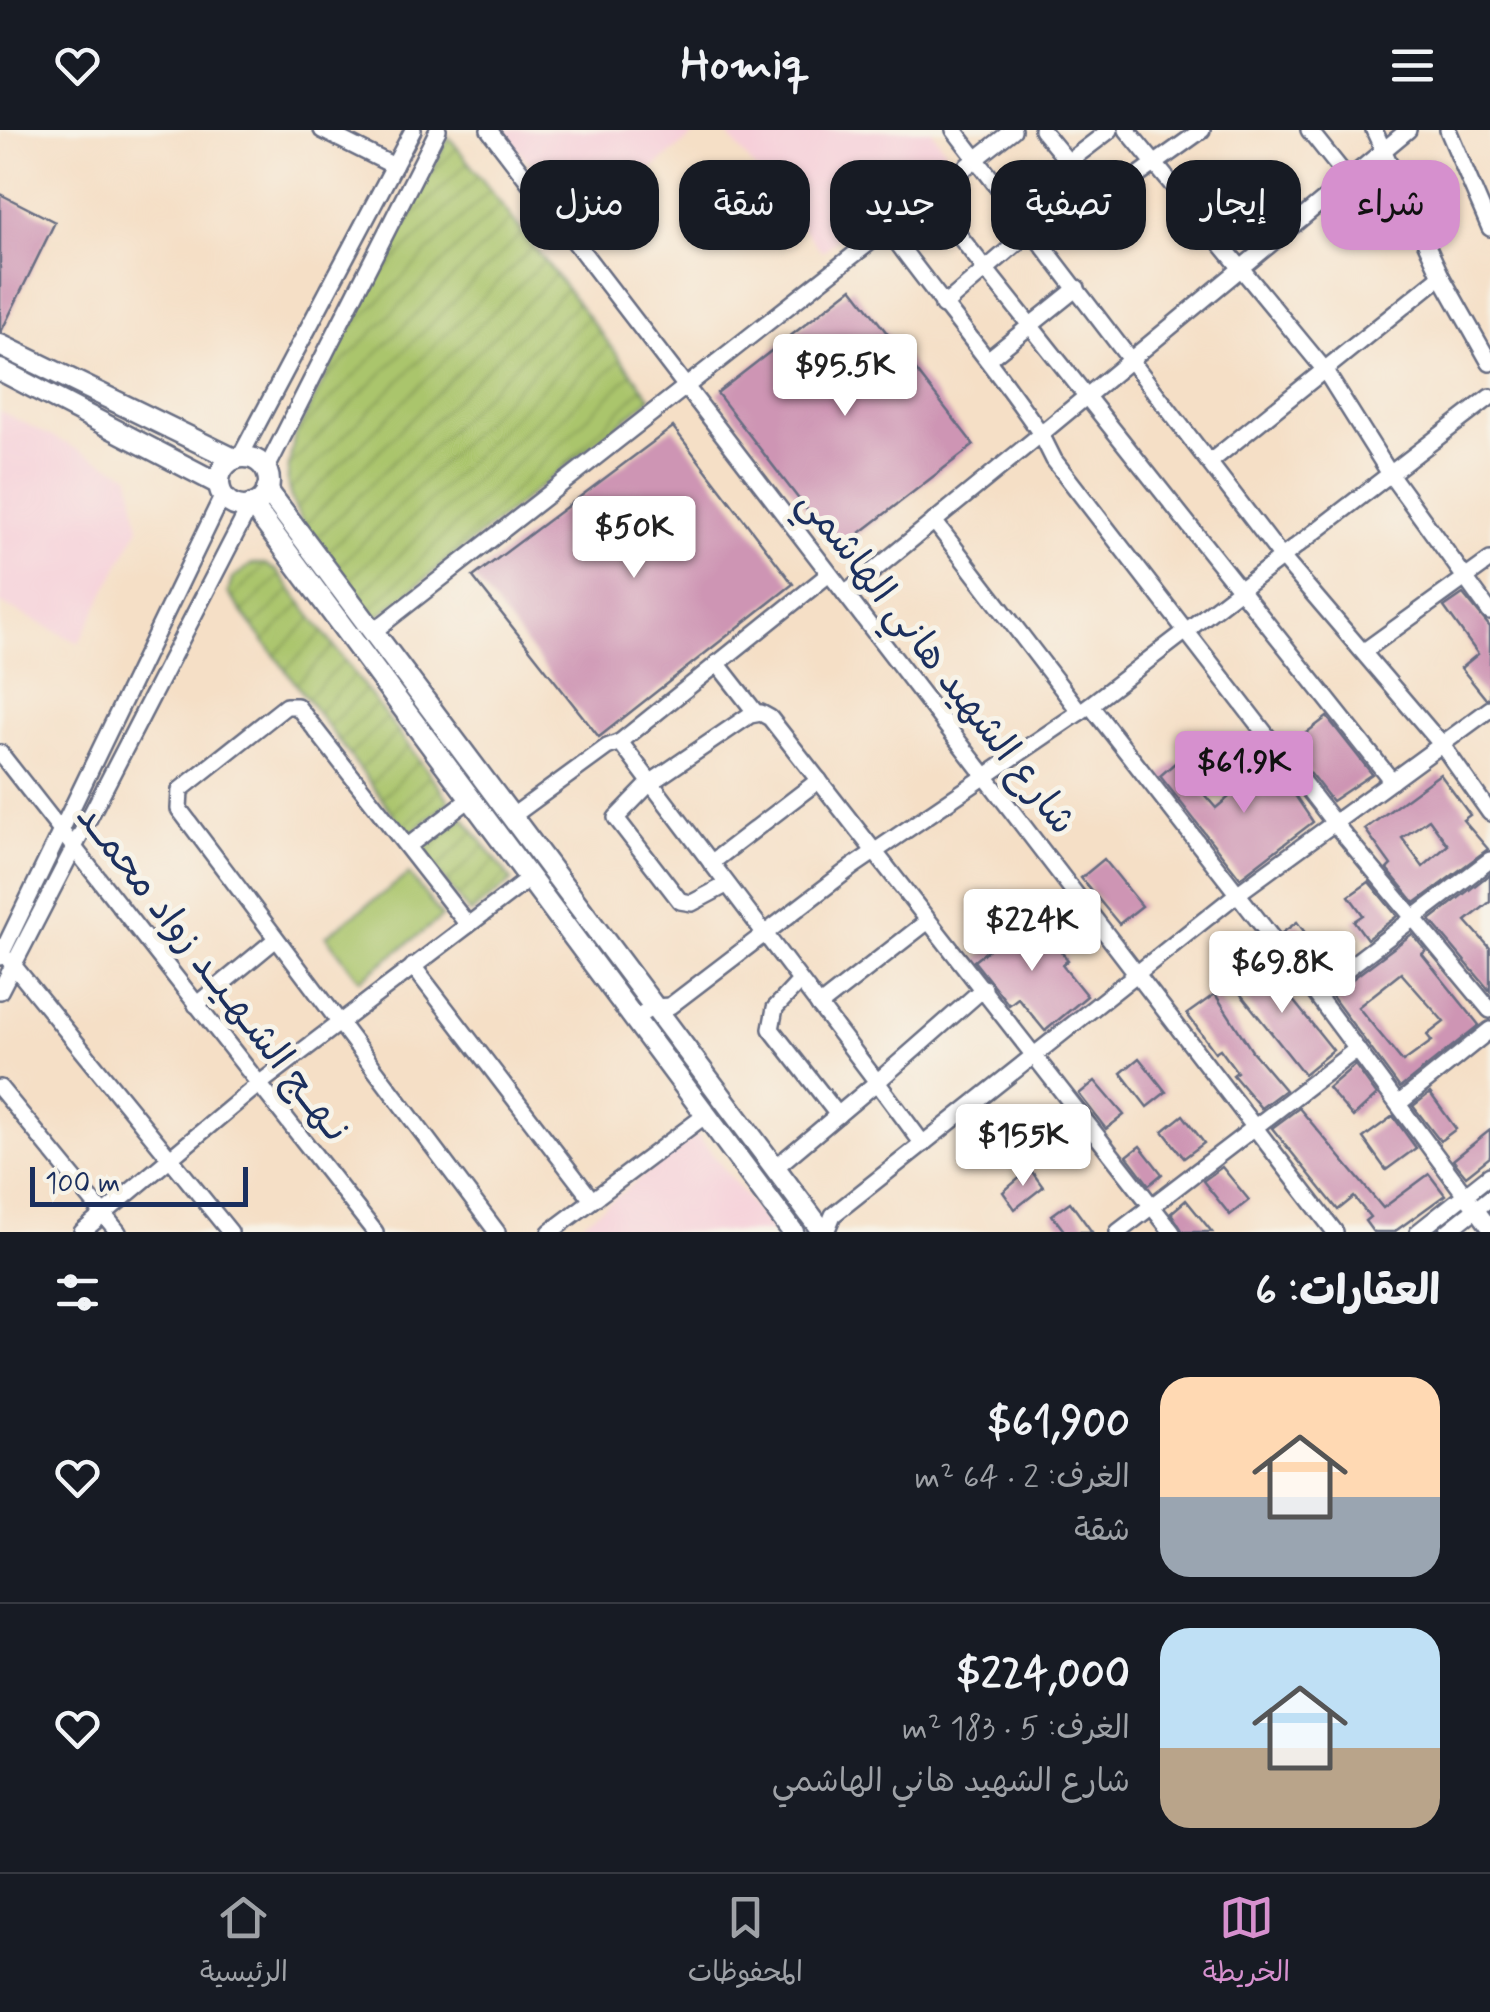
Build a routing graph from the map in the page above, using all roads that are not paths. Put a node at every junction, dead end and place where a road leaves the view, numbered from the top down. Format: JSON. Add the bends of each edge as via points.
{"nodes":[{"id":1,"x":322,"y":130,"type":"edge"},
{"id":2,"x":414,"y":130,"type":"edge"},
{"id":3,"x":438,"y":130,"type":"edge"},
{"id":4,"x":489,"y":130,"type":"edge"},
{"id":5,"x":954,"y":130,"type":"edge"},
{"id":6,"x":1013,"y":130,"type":"edge"},
{"id":7,"x":1042,"y":130,"type":"edge"},
{"id":8,"x":1110,"y":130,"type":"edge"},
{"id":9,"x":1127,"y":130,"type":"edge"},
{"id":10,"x":1202,"y":130,"type":"edge"},
{"id":11,"x":1309,"y":130,"type":"edge"},
{"id":12,"x":1374,"y":130,"type":"edge"},
{"id":13,"x":1408,"y":130,"type":"edge"},
{"id":14,"x":1448,"y":130,"type":"edge"},
{"id":15,"x":352,"y":137,"type":"edge"},
{"id":16,"x":1383,"y":148,"type":"junction"},
{"id":17,"x":977,"y":158,"type":"junction"},
{"id":18,"x":1066,"y":160,"type":"edge"},
{"id":19,"x":1071,"y":160,"type":"edge"},
{"id":20,"x":1332,"y":160,"type":"edge"},
{"id":21,"x":1370,"y":160,"type":"edge"},
{"id":22,"x":971,"y":163,"type":"edge"},
{"id":23,"x":1156,"y":165,"type":"junction"},
{"id":24,"x":394,"y":166,"type":"junction"},
{"id":25,"x":1146,"y":172,"type":"edge"},
{"id":26,"x":991,"y":175,"type":"edge"},
{"id":27,"x":1321,"y":202,"type":"edge"},
{"id":28,"x":1490,"y":228,"type":"edge"},
{"id":29,"x":971,"y":248,"type":"edge"},
{"id":30,"x":863,"y":250,"type":"edge"},
{"id":31,"x":902,"y":250,"type":"edge"},
{"id":32,"x":1006,"y":250,"type":"edge"},
{"id":33,"x":1050,"y":250,"type":"edge"},
{"id":34,"x":986,"y":266,"type":"junction"},
{"id":35,"x":1240,"y":267,"type":"junction"},
{"id":36,"x":1441,"y":276,"type":"junction"},
{"id":37,"x":1077,"y":288,"type":"junction"},
{"id":38,"x":943,"y":306,"type":"junction"},
{"id":39,"x":1031,"y":324,"type":"junction"},
{"id":40,"x":0,"y":345,"type":"edge"},
{"id":41,"x":1129,"y":356,"type":"junction"},
{"id":42,"x":990,"y":358,"type":"junction"},
{"id":43,"x":1490,"y":363,"type":"edge"},
{"id":44,"x":0,"y":370,"type":"edge"},
{"id":45,"x":1324,"y":370,"type":"junction"},
{"id":46,"x":688,"y":388,"type":"junction"},
{"id":47,"x":1086,"y":394,"type":"junction"},
{"id":48,"x":1490,"y":397,"type":"edge"},
{"id":49,"x":1040,"y":434,"type":"junction"},
{"id":50,"x":237,"y":458,"type":"junction"},
{"id":51,"x":1210,"y":462,"type":"junction"},
{"id":52,"x":1390,"y":474,"type":"junction"},
{"id":53,"x":221,"y":490,"type":"junction"},
{"id":54,"x":259,"y":493,"type":"junction"},
{"id":55,"x":934,"y":521,"type":"junction"},
{"id":56,"x":1280,"y":555,"type":"junction"},
{"id":57,"x":1490,"y":560,"type":"edge"},
{"id":58,"x":829,"y":574,"type":"junction"},
{"id":59,"x":1466,"y":576,"type":"junction"},
{"id":60,"x":1242,"y":588,"type":"junction"},
{"id":61,"x":845,"y":594,"type":"junction"},
{"id":62,"x":1490,"y":612,"type":"edge"},
{"id":63,"x":374,"y":631,"type":"junction"},
{"id":64,"x":1184,"y":631,"type":"junction"},
{"id":65,"x":1364,"y":650,"type":"junction"},
{"id":66,"x":717,"y":662,"type":"junction"},
{"id":67,"x":1085,"y":709,"type":"junction"},
{"id":68,"x":1490,"y":709,"type":"edge"},
{"id":69,"x":756,"y":713,"type":"junction"},
{"id":70,"x":620,"y":742,"type":"junction"},
{"id":71,"x":1442,"y":745,"type":"junction"},
{"id":72,"x":0,"y":753,"type":"edge"},
{"id":73,"x":987,"y":778,"type":"junction"},
{"id":74,"x":819,"y":780,"type":"junction"},
{"id":75,"x":1392,"y":781,"type":"junction"},
{"id":76,"x":650,"y":783,"type":"junction"},
{"id":77,"x":471,"y":798,"type":"junction"},
{"id":78,"x":1490,"y":813,"type":"edge"},
{"id":79,"x":514,"y":816,"type":"junction"},
{"id":80,"x":1335,"y":824,"type":"junction"},
{"id":81,"x":60,"y":826,"type":"junction"},
{"id":82,"x":76,"y":846,"type":"junction"},
{"id":83,"x":408,"y":846,"type":"junction"},
{"id":84,"x":874,"y":851,"type":"junction"},
{"id":85,"x":1490,"y":860,"type":"edge"},
{"id":86,"x":711,"y":863,"type":"junction"},
{"id":87,"x":530,"y":878,"type":"junction"},
{"id":88,"x":726,"y":886,"type":"junction"},
{"id":89,"x":1237,"y":894,"type":"junction"},
{"id":90,"x":1415,"y":917,"type":"junction"},
{"id":91,"x":928,"y":921,"type":"junction"},
{"id":92,"x":468,"y":925,"type":"junction"},
{"id":93,"x":766,"y":934,"type":"junction"},
{"id":94,"x":276,"y":940,"type":"junction"},
{"id":95,"x":6,"y":958,"type":"edge"},
{"id":96,"x":414,"y":966,"type":"junction"},
{"id":97,"x":1136,"y":972,"type":"junction"},
{"id":98,"x":800,"y":982,"type":"junction"},
{"id":99,"x":984,"y":988,"type":"junction"},
{"id":100,"x":0,"y":991,"type":"edge"},
{"id":101,"x":1315,"y":993,"type":"junction"},
{"id":102,"x":196,"y":1004,"type":"junction"},
{"id":103,"x":819,"y":1006,"type":"junction"},
{"id":104,"x":1490,"y":1010,"type":"edge"},
{"id":105,"x":663,"y":1012,"type":"junction"},
{"id":106,"x":340,"y":1022,"type":"junction"},
{"id":107,"x":640,"y":1026,"type":"junction"},
{"id":108,"x":1490,"y":1030,"type":"edge"},
{"id":109,"x":1357,"y":1049,"type":"junction"},
{"id":110,"x":1035,"y":1057,"type":"junction"},
{"id":111,"x":876,"y":1082,"type":"junction"},
{"id":112,"x":259,"y":1084,"type":"junction"},
{"id":113,"x":0,"y":1088,"type":"edge"},
{"id":114,"x":1398,"y":1104,"type":"junction"},
{"id":115,"x":707,"y":1114,"type":"junction"},
{"id":116,"x":838,"y":1115,"type":"junction"},
{"id":117,"x":1257,"y":1126,"type":"junction"},
{"id":118,"x":924,"y":1144,"type":"junction"},
{"id":119,"x":173,"y":1158,"type":"junction"},
{"id":120,"x":776,"y":1167,"type":"junction"},
{"id":121,"x":1490,"y":1175,"type":"edge"},
{"id":122,"x":1465,"y":1195,"type":"junction"},
{"id":123,"x":1490,"y":1198,"type":"edge"},
{"id":124,"x":592,"y":1200,"type":"junction"},
{"id":125,"x":1153,"y":1206,"type":"junction"},
{"id":126,"x":1476,"y":1209,"type":"junction"},
{"id":127,"x":105,"y":1214,"type":"junction"},
{"id":128,"x":824,"y":1224,"type":"edge"},
{"id":129,"x":1490,"y":1228,"type":"edge"},
{"id":130,"x":82,"y":1232,"type":"edge"},
{"id":131,"x":118,"y":1232,"type":"edge"},
{"id":132,"x":230,"y":1232,"type":"edge"},
{"id":133,"x":375,"y":1232,"type":"edge"},
{"id":134,"x":497,"y":1232,"type":"edge"},
{"id":135,"x":550,"y":1232,"type":"edge"},
{"id":136,"x":794,"y":1232,"type":"edge"},
{"id":137,"x":1118,"y":1232,"type":"edge"},
{"id":138,"x":1172,"y":1232,"type":"edge"},
{"id":139,"x":1335,"y":1232,"type":"edge"},
{"id":140,"x":1418,"y":1232,"type":"edge"},
{"id":141,"x":1447,"y":1232,"type":"edge"}],
"edges":[{"from":1,"to":15,"type":"street"},
{"from":2,"to":24,"type":"street"},
{"from":3,"to":54,"type":"street"},
{"from":4,"to":46,"type":"street","name":"شارع الشهيد هاني الهاشمي"},
{"from":5,"to":17,"type":"street"},
{"from":6,"to":17,"type":"street"},
{"from":7,"to":18,"type":"street"},
{"from":8,"to":19,"type":"street"},
{"from":9,"to":23,"type":"street"},
{"from":10,"to":23,"type":"street"},
{"from":11,"to":20,"type":"street"},
{"from":12,"to":16,"type":"street"},
{"from":13,"to":16,"type":"street"},
{"from":14,"to":28,"type":"street"},
{"from":15,"to":24,"type":"street"},
{"from":16,"to":21,"type":"street"},
{"from":16,"to":36,"type":"street"},
{"from":17,"to":22,"type":"street"},
{"from":17,"to":26,"type":"street"},
{"from":23,"to":25,"type":"street"},
{"from":23,"to":35,"type":"street"},
{"from":24,"to":50,"type":"street"},
{"from":27,"to":35,"type":"street"},
{"from":29,"to":34,"type":"street"},
{"from":30,"to":46,"type":"street"},
{"from":31,"to":38,"type":"street"},
{"from":32,"to":34,"type":"street"},
{"from":33,"to":37,"type":"street"},
{"from":34,"to":38,"type":"street"},
{"from":34,"to":39,"type":"street"},
{"from":35,"to":41,"type":"street"},
{"from":35,"to":45,"type":"street"},
{"from":36,"to":43,"type":"street"},
{"from":36,"to":45,"type":"street"},
{"from":37,"to":39,"type":"street"},
{"from":37,"to":41,"type":"street"},
{"from":38,"to":42,"type":"street"},
{"from":39,"to":42,"type":"street"},
{"from":39,"to":47,"type":"street"},
{"from":40,"to":50,"type":"main road"},
{"from":41,"to":47,"type":"street"},
{"from":41,"to":51,"type":"street"},
{"from":42,"to":49,"type":"street"},
{"from":44,"to":53,"type":"main road"},
{"from":45,"to":51,"type":"street"},
{"from":45,"to":52,"type":"street"},
{"from":46,"to":58,"type":"street","name":"شارع الشهيد هاني الهاشمي"},
{"from":46,"to":63,"type":"street"},
{"from":47,"to":49,"type":"street"},
{"from":47,"to":60,"type":"street"},
{"from":48,"to":52,"type":"street"},
{"from":49,"to":55,"type":"street"},
{"from":49,"to":64,"type":"street"},
{"from":50,"to":53,"type":"main road","via":[[222,470]]},
{"from":50,"to":54,"type":"main road","via":[[254,460]]},
{"from":51,"to":56,"type":"street"},
{"from":52,"to":56,"type":"street"},
{"from":52,"to":59,"type":"street"},
{"from":53,"to":54,"type":"main road","via":[[235,505]]},
{"from":53,"to":81,"type":"street"},
{"from":54,"to":63,"type":"main road"},
{"from":54,"to":77,"type":"main road"},
{"from":54,"to":82,"type":"street"},
{"from":55,"to":61,"type":"street"},
{"from":55,"to":67,"type":"street"},
{"from":56,"to":60,"type":"street"},
{"from":56,"to":65,"type":"street"},
{"from":57,"to":59,"type":"street"},
{"from":58,"to":61,"type":"street","name":"شارع الشهيد هاني الهاشمي"},
{"from":58,"to":66,"type":"street"},
{"from":59,"to":62,"type":"street"},
{"from":59,"to":65,"type":"street"},
{"from":60,"to":64,"type":"street"},
{"from":60,"to":75,"type":"street"},
{"from":61,"to":73,"type":"street","name":"شارع الشهيد هاني الهاشمي"},
{"from":63,"to":79,"type":"main road"},
{"from":64,"to":67,"type":"street"},
{"from":64,"to":80,"type":"street"},
{"from":65,"to":71,"type":"street"},
{"from":66,"to":69,"type":"street"},
{"from":66,"to":70,"type":"street"},
{"from":67,"to":73,"type":"street"},
{"from":67,"to":89,"type":"street"},
{"from":68,"to":71,"type":"street"},
{"from":69,"to":74,"type":"street","via":[[770,718]]},
{"from":69,"to":76,"type":"street"},
{"from":70,"to":76,"type":"street"},
{"from":70,"to":79,"type":"street"},
{"from":71,"to":75,"type":"street"},
{"from":71,"to":78,"type":"street"},
{"from":72,"to":81,"type":"street","name":"نـهــج الشـهـيــد زواد محمــد"},
{"from":73,"to":84,"type":"street"},
{"from":73,"to":97,"type":"street","name":"شارع الشهيد هاني الهاشمي"},
{"from":74,"to":84,"type":"street"},
{"from":74,"to":86,"type":"street"},
{"from":75,"to":80,"type":"street"},
{"from":76,"to":86,"type":"street"},
{"from":76,"to":88,"type":"street","via":[[618,812],[618,823],[680,901],[692,904]]},
{"from":77,"to":83,"type":"street"},
{"from":77,"to":87,"type":"main road"},
{"from":79,"to":105,"type":"main road"},
{"from":80,"to":89,"type":"street"},
{"from":80,"to":90,"type":"street"},
{"from":81,"to":82,"type":"street","name":"نـهــج الشـهـيــد زواد محمــد"},
{"from":81,"to":95,"type":"street"},
{"from":82,"to":95,"type":"street"},
{"from":82,"to":102,"type":"street","name":"نـهــج الشـهـيــد زواد محمــد"},
{"from":83,"to":92,"type":"street"},
{"from":83,"to":94,"type":"street","via":[[310,718],[286,706],[184,784],[177,798]]},
{"from":84,"to":91,"type":"street"},
{"from":84,"to":93,"type":"street"},
{"from":85,"to":90,"type":"street"},
{"from":86,"to":88,"type":"street"},
{"from":87,"to":92,"type":"street"},
{"from":87,"to":107,"type":"main road"},
{"from":88,"to":93,"type":"street"},
{"from":89,"to":97,"type":"street"},
{"from":89,"to":101,"type":"street"},
{"from":90,"to":101,"type":"street"},
{"from":90,"to":104,"type":"street"},
{"from":91,"to":99,"type":"street"},
{"from":91,"to":103,"type":"street"},
{"from":92,"to":96,"type":"street"},
{"from":93,"to":98,"type":"street"},
{"from":93,"to":105,"type":"street"},
{"from":94,"to":102,"type":"street"},
{"from":94,"to":106,"type":"street"},
{"from":95,"to":100,"type":"street"},
{"from":95,"to":119,"type":"street"},
{"from":96,"to":106,"type":"street"},
{"from":96,"to":124,"type":"street"},
{"from":97,"to":110,"type":"street"},
{"from":97,"to":117,"type":"street","name":"شارع الشهيد هاني الهاشمي"},
{"from":98,"to":103,"type":"street"},
{"from":98,"to":116,"type":"street","via":[[771,1015],[771,1029]]},
{"from":99,"to":110,"type":"street"},
{"from":99,"to":111,"type":"street"},
{"from":101,"to":109,"type":"street"},
{"from":102,"to":112,"type":"street","name":"نـهــج الشـهـيــد زواد محمــد"},
{"from":103,"to":111,"type":"street"},
{"from":105,"to":107,"type":"street"},
{"from":105,"to":120,"type":"main road"},
{"from":106,"to":112,"type":"street"},
{"from":106,"to":134,"type":"street"},
{"from":107,"to":115,"type":"main road"},
{"from":108,"to":114,"type":"street"},
{"from":109,"to":114,"type":"street"},
{"from":109,"to":117,"type":"street"},
{"from":110,"to":118,"type":"street"},
{"from":110,"to":125,"type":"street"},
{"from":111,"to":116,"type":"street"},
{"from":111,"to":118,"type":"street"},
{"from":112,"to":119,"type":"street"},
{"from":112,"to":133,"type":"street","name":"نـهــج الشـهـيــد زواد محمــد"},
{"from":113,"to":127,"type":"street"},
{"from":114,"to":122,"type":"street"},
{"from":115,"to":124,"type":"street"},
{"from":115,"to":136,"type":"main road"},
{"from":116,"to":120,"type":"street"},
{"from":117,"to":125,"type":"street"},
{"from":117,"to":139,"type":"street","name":"شارع الشهيد هاني الهاشمي"},
{"from":118,"to":128,"type":"street"},
{"from":119,"to":127,"type":"street"},
{"from":119,"to":132,"type":"street"},
{"from":120,"to":128,"type":"main road"},
{"from":121,"to":122,"type":"street"},
{"from":122,"to":126,"type":"street"},
{"from":122,"to":140,"type":"street"},
{"from":123,"to":126,"type":"street"},
{"from":124,"to":135,"type":"street"},
{"from":125,"to":137,"type":"street"},
{"from":125,"to":138,"type":"street"},
{"from":126,"to":129,"type":"street"},
{"from":126,"to":141,"type":"street"},
{"from":127,"to":130,"type":"street"},
{"from":127,"to":131,"type":"street"},
{"from":128,"to":136,"type":"street"}]}
